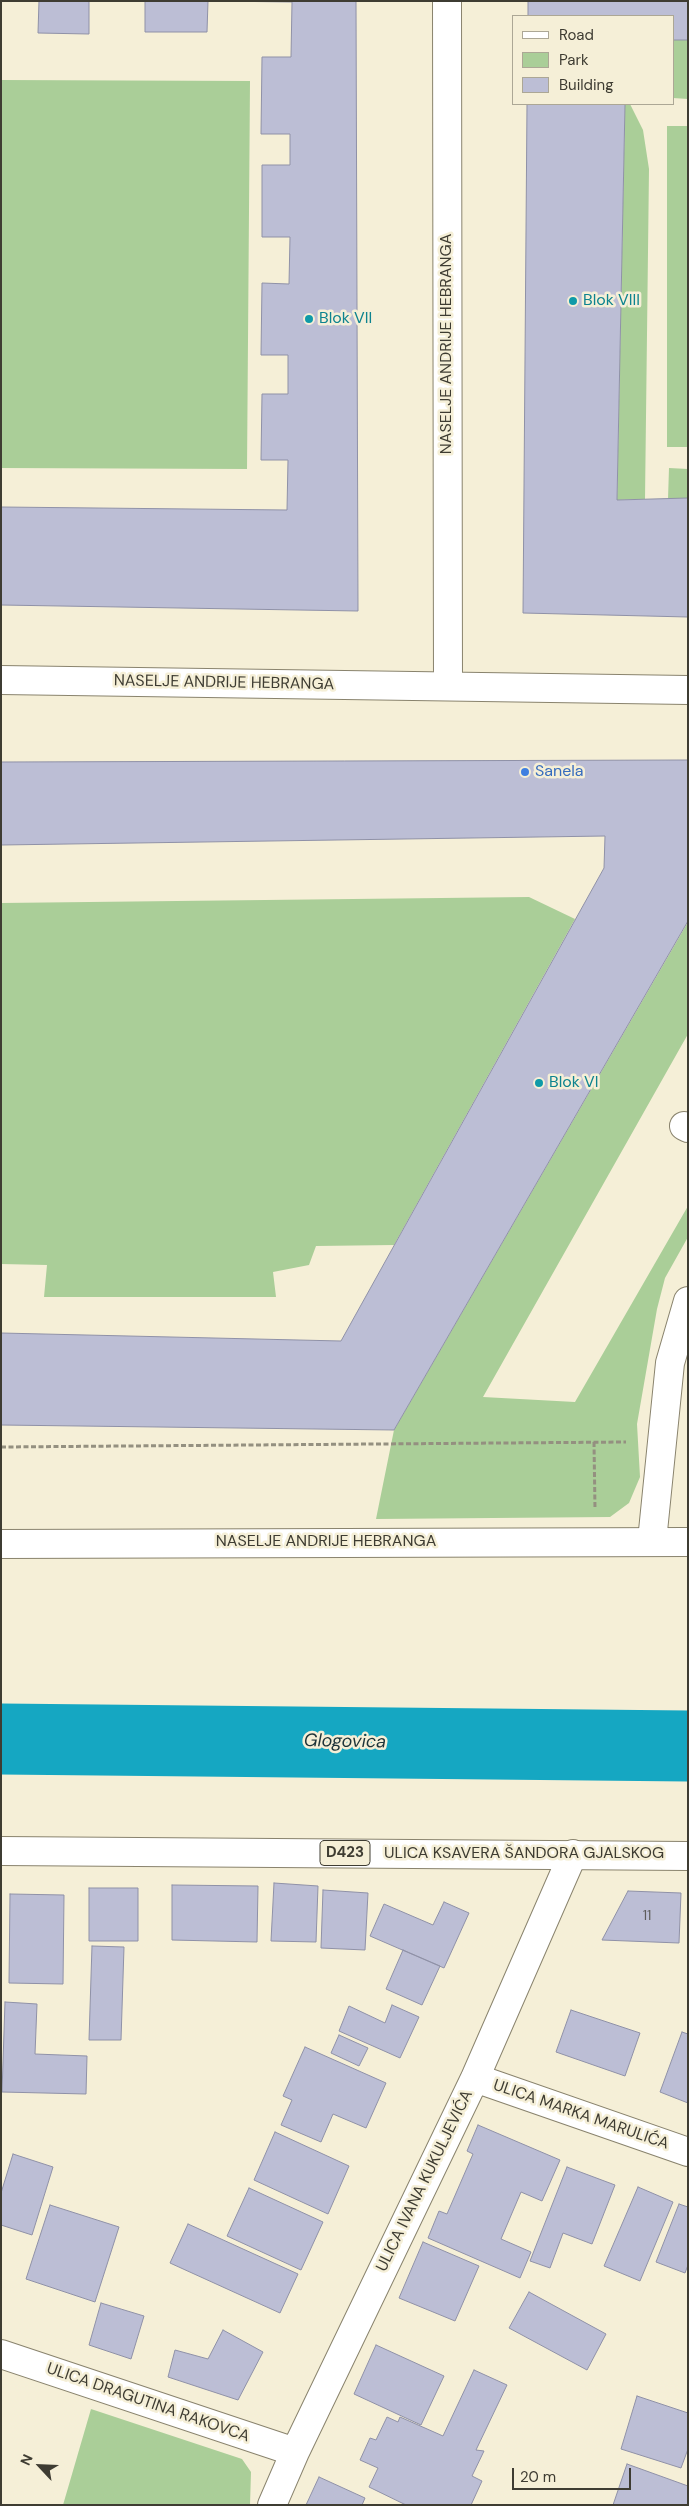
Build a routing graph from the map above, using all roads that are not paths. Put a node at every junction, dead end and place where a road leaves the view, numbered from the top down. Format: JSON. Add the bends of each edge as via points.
{"nodes":[{"id":1,"x":447,"y":1,"type":"edge"},
{"id":2,"x":1,"y":680,"type":"edge"},
{"id":3,"x":448,"y":686,"type":"junction"},
{"id":4,"x":688,"y":690,"type":"edge"},
{"id":5,"x":688,"y":1300,"type":"edge"},
{"id":6,"x":652,"y":1541,"type":"junction"},
{"id":7,"x":688,"y":1542,"type":"edge"},
{"id":8,"x":1,"y":1544,"type":"edge"},
{"id":9,"x":1,"y":1851,"type":"edge"},
{"id":10,"x":574,"y":1854,"type":"junction"},
{"id":11,"x":688,"y":1856,"type":"edge"},
{"id":12,"x":475,"y":2078,"type":"junction"},
{"id":13,"x":688,"y":2152,"type":"edge"},
{"id":14,"x":1,"y":2354,"type":"edge"},
{"id":15,"x":295,"y":2452,"type":"junction"},
{"id":16,"x":272,"y":2505,"type":"edge"}],
"edges":[{"from":1,"to":3,"type":"street","name":"NASELJE ANDRIJE HEBRANGA"},
{"from":2,"to":3,"type":"street","name":"NASELJE ANDRIJE HEBRANGA"},
{"from":3,"to":4,"type":"street","name":"NASELJE ANDRIJE HEBRANGA"},
{"from":5,"to":6,"type":"street","via":[[670,1363]]},
{"from":6,"to":7,"type":"street","name":"NASELJE ANDRIJE HEBRANGA"},
{"from":6,"to":8,"type":"street","name":"NASELJE ANDRIJE HEBRANGA"},
{"from":9,"to":10,"type":"street","name":"ULICA KSAVERA ŠANDORA GJALSKOG","number":"D423"},
{"from":10,"to":11,"type":"street","name":"ULICA KSAVERA ŠANDORA GJALSKOG","number":"D423"},
{"from":10,"to":12,"type":"street","name":"ULICA IVANA KUKULJEVIĆA"},
{"from":12,"to":13,"type":"street","name":"ULICA MARKA MARULIĆA"},
{"from":12,"to":15,"type":"street","name":"ULICA IVANA KUKULJEVIĆA"},
{"from":14,"to":15,"type":"street","name":"ULICA DRAGUTINA RAKOVCA"},
{"from":15,"to":16,"type":"street","name":"ULICA IVANA KUKULJEVIĆA"}]}
